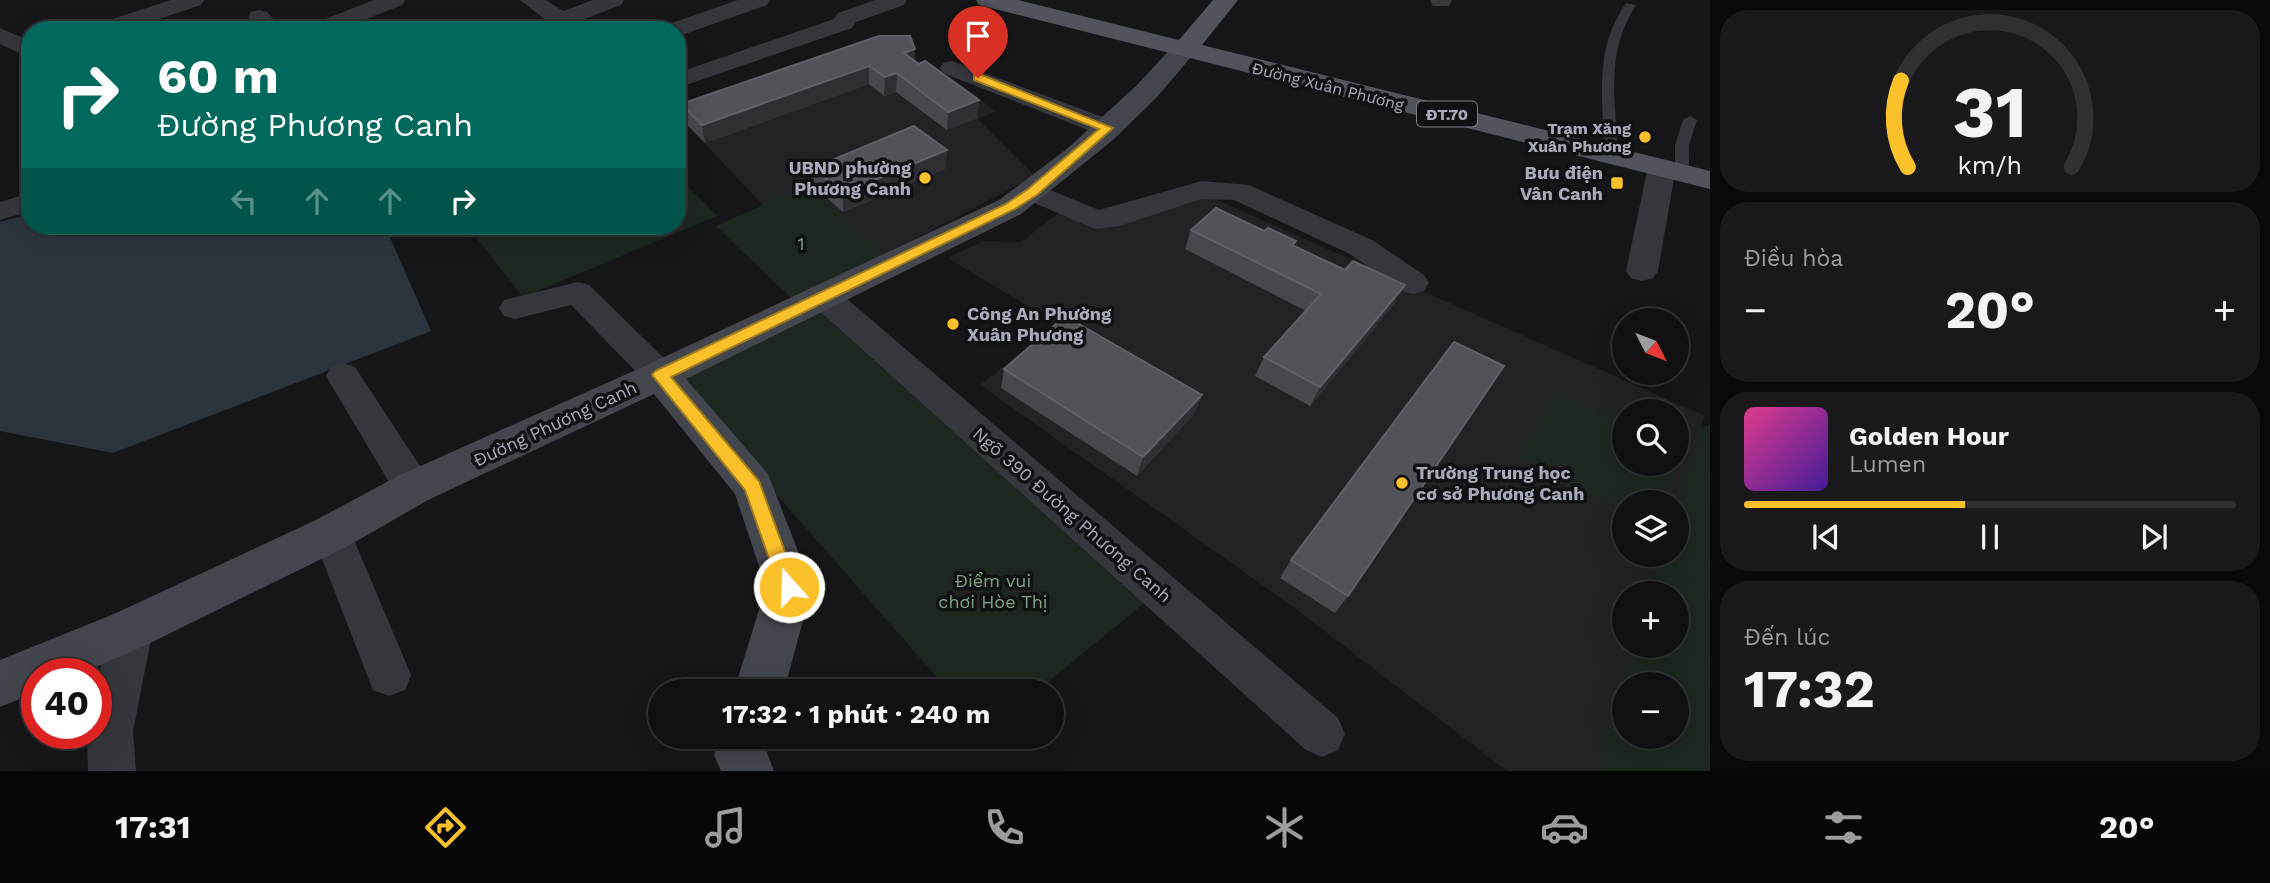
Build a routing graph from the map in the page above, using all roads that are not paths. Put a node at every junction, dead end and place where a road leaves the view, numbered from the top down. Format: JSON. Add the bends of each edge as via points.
{"nodes":[{"id":1,"x":193,"y":0,"type":"edge"},
{"id":2,"x":394,"y":0,"type":"edge"},
{"id":3,"x":531,"y":0,"type":"edge"},
{"id":4,"x":612,"y":0,"type":"edge"},
{"id":5,"x":759,"y":0,"type":"edge"},
{"id":6,"x":896,"y":0,"type":"edge"},
{"id":7,"x":1226,"y":0,"type":"edge"},
{"id":8,"x":999,"y":1,"type":"edge"},
{"id":9,"x":1630,"y":5,"type":"dead end"},
{"id":10,"x":129,"y":21,"type":"edge"},
{"id":11,"x":341,"y":21,"type":"edge"},
{"id":12,"x":558,"y":21,"type":"edge"},
{"id":13,"x":571,"y":21,"type":"edge"},
{"id":14,"x":686,"y":26,"type":"edge"},
{"id":15,"x":0,"y":36,"type":"edge"},
{"id":16,"x":21,"y":47,"type":"edge"},
{"id":17,"x":1184,"y":50,"type":"junction"},
{"id":18,"x":21,"y":55,"type":"edge"},
{"id":19,"x":0,"y":63,"type":"edge"},
{"id":20,"x":952,"y":68,"type":"dead end"},
{"id":21,"x":686,"y":77,"type":"edge"},
{"id":22,"x":1690,"y":120,"type":"dead end"},
{"id":23,"x":1107,"y":128,"type":"junction"},
{"id":24,"x":1611,"y":154,"type":"junction"},
{"id":25,"x":1672,"y":170,"type":"junction"},
{"id":26,"x":1710,"y":180,"type":"edge"},
{"id":27,"x":1033,"y":192,"type":"junction"},
{"id":28,"x":21,"y":205,"type":"edge"},
{"id":29,"x":0,"y":211,"type":"edge"},
{"id":30,"x":1642,"y":271,"type":"dead end"},
{"id":31,"x":1413,"y":282,"type":"dead end"},
{"id":32,"x":822,"y":295,"type":"junction"},
{"id":33,"x":515,"y":308,"type":"dead end"},
{"id":34,"x":660,"y":375,"type":"junction"},
{"id":35,"x":343,"y":376,"type":"dead end"},
{"id":36,"x":413,"y":488,"type":"junction"},
{"id":37,"x":332,"y":533,"type":"junction"},
{"id":38,"x":131,"y":629,"type":"junction"},
{"id":39,"x":389,"y":675,"type":"dead end"},
{"id":40,"x":762,"y":679,"type":"edge"},
{"id":41,"x":0,"y":684,"type":"edge"},
{"id":42,"x":1322,"y":734,"type":"dead end"},
{"id":43,"x":742,"y":749,"type":"edge"},
{"id":44,"x":112,"y":771,"type":"edge"},
{"id":45,"x":748,"y":771,"type":"edge"}],
"edges":[{"from":1,"to":10,"type":"street"},
{"from":2,"to":11,"type":"street"},
{"from":3,"to":12,"type":"street"},
{"from":4,"to":13,"type":"street"},
{"from":5,"to":14,"type":"street"},
{"from":6,"to":21,"type":"street","via":[[844,23]]},
{"from":7,"to":17,"type":"main road"},
{"from":8,"to":17,"type":"main road","name":"Đường Xuân Phương","number":"ĐT.70"},
{"from":9,"to":24,"type":"lane","via":[[1619,20],[1606,81]]},
{"from":15,"to":16,"type":"street"},
{"from":17,"to":23,"type":"street","name":"Đường Phương Canh"},
{"from":17,"to":24,"type":"main road","name":"Đường Xuân Phương","number":"ĐT.70"},
{"from":18,"to":19,"type":"street"},
{"from":20,"to":23,"type":"street"},
{"from":22,"to":25,"type":"lane"},
{"from":23,"to":27,"type":"street","name":"Đường Phương Canh"},
{"from":24,"to":25,"type":"main road","name":"Đường Xuân Phương","number":"ĐT.70"},
{"from":25,"to":26,"type":"main road","name":"Đường Xuân Phương","number":"ĐT.70"},
{"from":25,"to":30,"type":"street"},
{"from":27,"to":31,"type":"street","via":[[1102,219],[1202,190],[1239,191],[1361,247]]},
{"from":27,"to":32,"type":"street","name":"Đường Phương Canh"},
{"from":28,"to":29,"type":"street"},
{"from":32,"to":34,"type":"street","name":"Đường Phương Canh"},
{"from":32,"to":42,"type":"street","name":"Ngõ 390 Đường Phương Canh"},
{"from":33,"to":34,"type":"street","via":[[578,293]]},
{"from":34,"to":36,"type":"street","name":"Đường Phương Canh"},
{"from":34,"to":40,"type":"street","via":[[753,486],[789,587]]},
{"from":35,"to":36,"type":"street"},
{"from":36,"to":37,"type":"street","name":"Đường Phương Canh"},
{"from":37,"to":38,"type":"street","name":"Đường Phương Canh"},
{"from":37,"to":39,"type":"street"},
{"from":38,"to":41,"type":"street","name":"Đường Phương Canh"},
{"from":38,"to":44,"type":"street","via":[[110,731]]},
{"from":43,"to":45,"type":"street","via":[[740,755]]}]}
